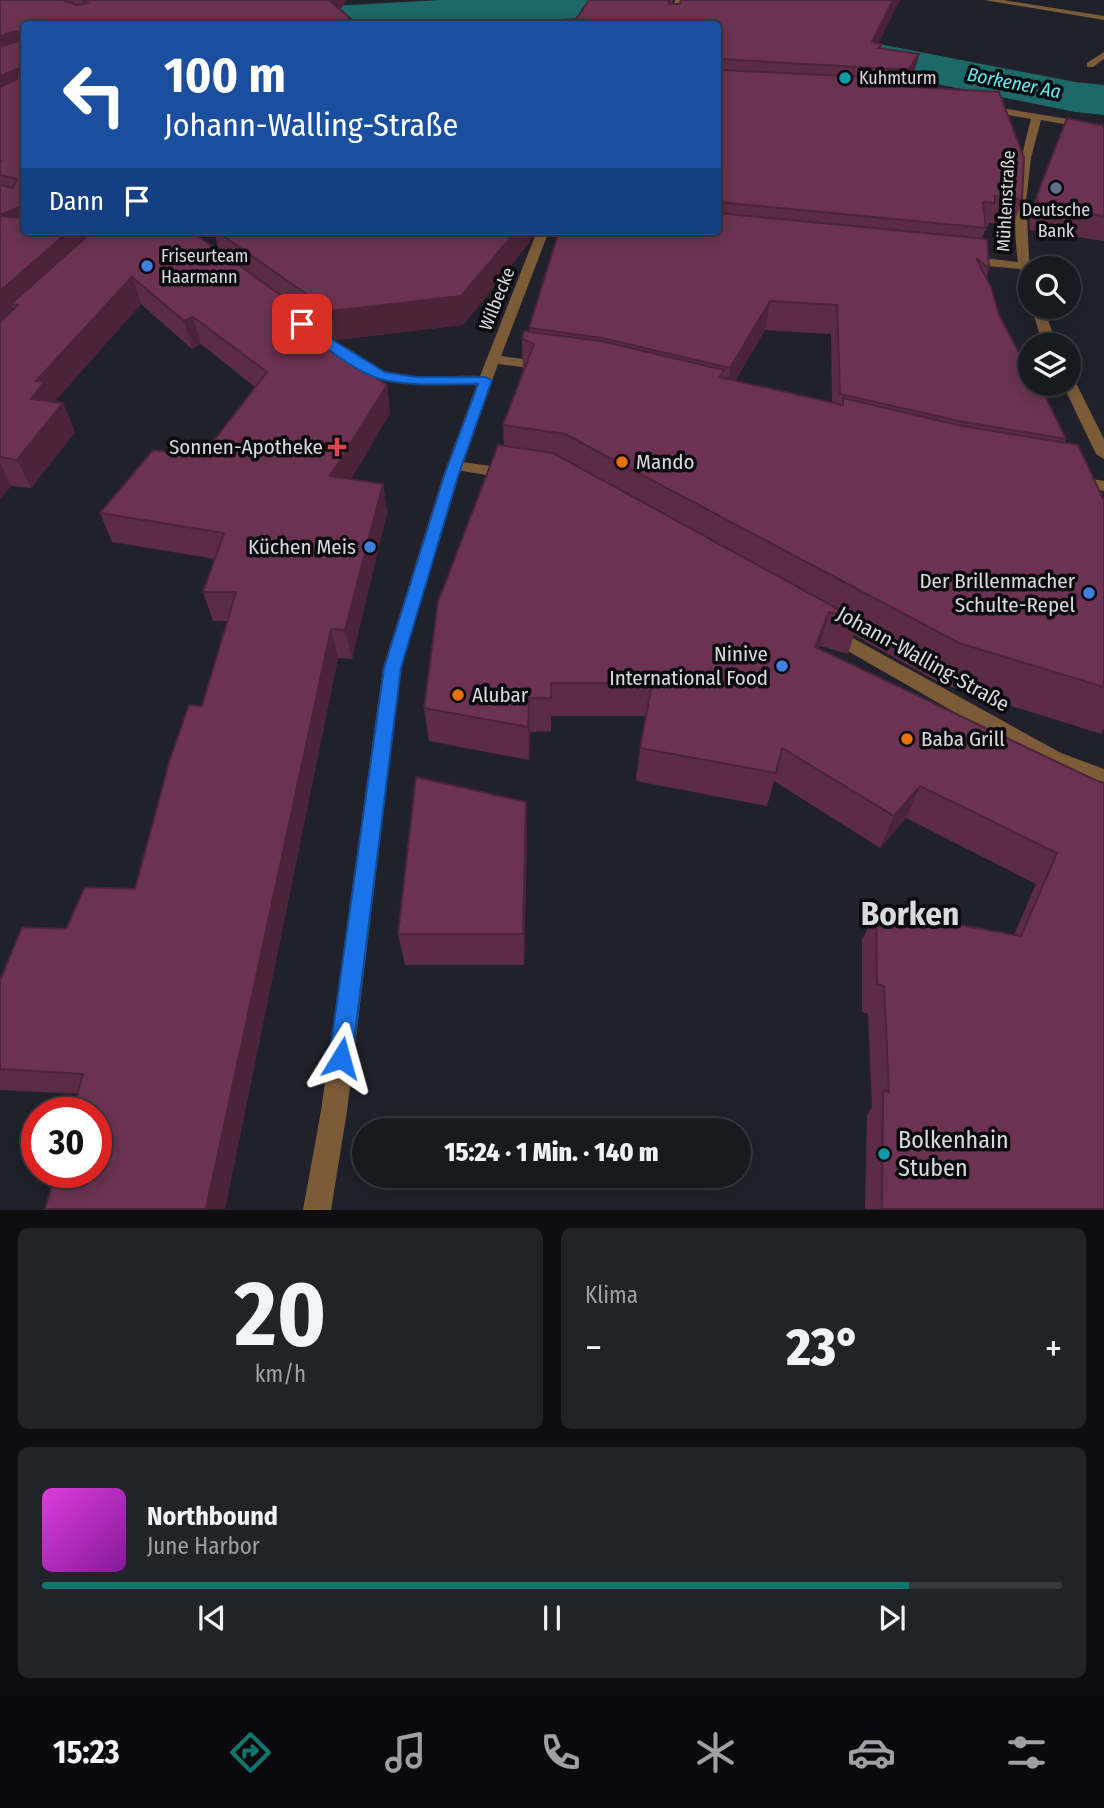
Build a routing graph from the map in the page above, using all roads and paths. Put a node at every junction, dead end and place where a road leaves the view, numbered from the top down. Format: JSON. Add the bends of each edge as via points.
{"nodes":[{"id":1,"x":988,"y":0,"type":"edge"},
{"id":2,"x":678,"y":4,"type":"edge"},
{"id":3,"x":1104,"y":19,"type":"edge"},
{"id":4,"x":674,"y":21,"type":"edge"},
{"id":5,"x":1104,"y":55,"type":"edge"},
{"id":6,"x":1090,"y":65,"type":"dead end"},
{"id":7,"x":974,"y":106,"type":"edge"},
{"id":8,"x":1037,"y":116,"type":"junction"},
{"id":9,"x":1104,"y":128,"type":"edge"},
{"id":10,"x":541,"y":235,"type":"edge"},
{"id":11,"x":1022,"y":256,"type":"edge"},
{"id":12,"x":954,"y":259,"type":"edge"},
{"id":13,"x":1018,"y":265,"type":"edge"},
{"id":14,"x":278,"y":307,"type":"edge"},
{"id":15,"x":493,"y":359,"type":"junction"},
{"id":16,"x":560,"y":368,"type":"edge"},
{"id":17,"x":485,"y":380,"type":"junction"},
{"id":18,"x":1076,"y":396,"type":"edge"},
{"id":19,"x":1104,"y":453,"type":"edge"},
{"id":20,"x":455,"y":466,"type":"junction"},
{"id":21,"x":532,"y":476,"type":"edge"},
{"id":22,"x":1065,"y":480,"type":"edge"},
{"id":23,"x":1104,"y":486,"type":"edge"},
{"id":24,"x":812,"y":623,"type":"edge"},
{"id":25,"x":1104,"y":778,"type":"edge"},
{"id":26,"x":317,"y":1209,"type":"edge"}],
"edges":[{"from":1,"to":3,"type":"street"},
{"from":2,"to":4,"type":"street"},
{"from":5,"to":6,"type":"street"},
{"from":7,"to":8,"type":"street"},
{"from":8,"to":9,"type":"street"},
{"from":8,"to":11,"type":"street","name":"Mühlenstraße","via":[[1025,152]]},
{"from":10,"to":15,"type":"street","name":"Wilbecke"},
{"from":12,"to":13,"type":"street"},
{"from":14,"to":17,"type":"street","via":[[382,375],[417,381]]},
{"from":15,"to":16,"type":"street"},
{"from":15,"to":17,"type":"street","name":"Wilbecke"},
{"from":17,"to":20,"type":"street","name":"Wilbecke"},
{"from":18,"to":19,"type":"street"},
{"from":20,"to":21,"type":"street"},
{"from":20,"to":26,"type":"street","name":"Wilbecke","via":[[392,668]]},
{"from":22,"to":23,"type":"street"},
{"from":24,"to":25,"type":"street","name":"Johann-Walling-Straße","via":[[1054,759]]}]}
